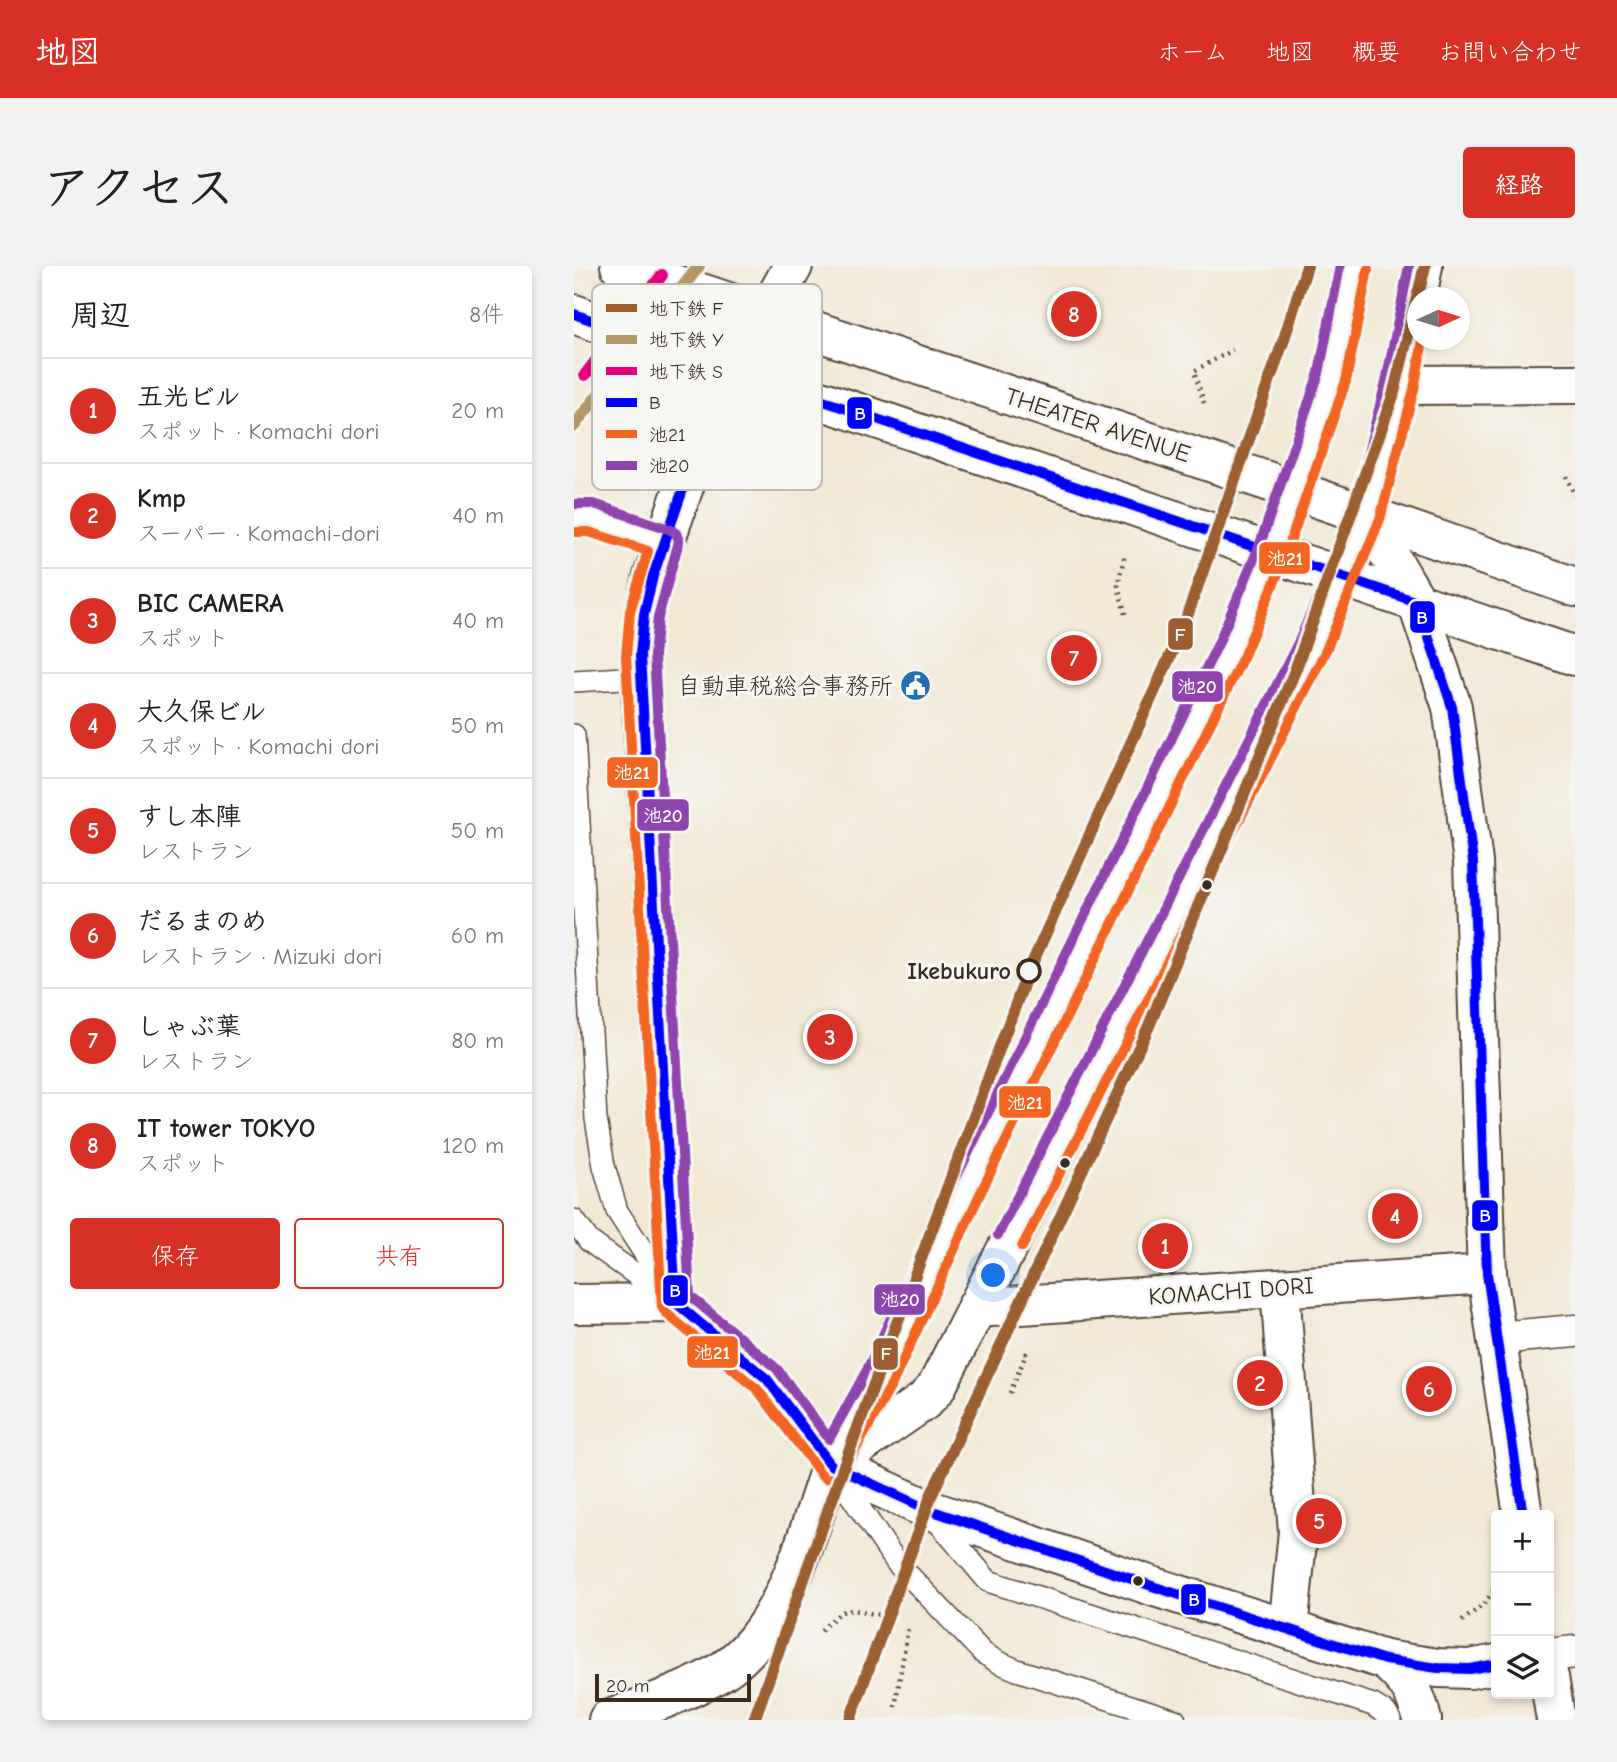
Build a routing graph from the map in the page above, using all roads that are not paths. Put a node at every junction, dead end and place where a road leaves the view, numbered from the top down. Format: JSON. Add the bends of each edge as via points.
{"nodes":[{"id":1,"x":620,"y":266,"type":"edge"},
{"id":2,"x":793,"y":266,"type":"edge"},
{"id":3,"x":1354,"y":266,"type":"edge"},
{"id":4,"x":1423,"y":266,"type":"edge"},
{"id":5,"x":674,"y":284,"type":"edge"},
{"id":6,"x":783,"y":284,"type":"edge"},
{"id":7,"x":574,"y":314,"type":"edge"},
{"id":8,"x":592,"y":320,"type":"edge"},
{"id":9,"x":822,"y":333,"type":"edge"},
{"id":10,"x":1575,"y":384,"type":"edge"},
{"id":11,"x":1399,"y":385,"type":"junction"},
{"id":12,"x":822,"y":400,"type":"edge"},
{"id":13,"x":682,"y":490,"type":"edge"},
{"id":14,"x":1294,"y":490,"type":"junction"},
{"id":15,"x":1366,"y":515,"type":"junction"},
{"id":16,"x":574,"y":518,"type":"edge"},
{"id":17,"x":664,"y":542,"type":"junction"},
{"id":18,"x":1272,"y":552,"type":"junction"},
{"id":19,"x":1340,"y":576,"type":"junction"},
{"id":20,"x":1575,"y":587,"type":"edge"},
{"id":21,"x":1417,"y":602,"type":"junction"},
{"id":22,"x":1575,"y":656,"type":"edge"},
{"id":23,"x":640,"y":677,"type":"junction"},
{"id":24,"x":574,"y":681,"type":"edge"},
{"id":25,"x":574,"y":735,"type":"edge"},
{"id":26,"x":574,"y":1220,"type":"edge"},
{"id":27,"x":1487,"y":1274,"type":"junction"},
{"id":28,"x":1280,"y":1288,"type":"junction"},
{"id":29,"x":676,"y":1303,"type":"junction"},
{"id":30,"x":574,"y":1304,"type":"edge"},
{"id":31,"x":976,"y":1308,"type":"junction"},
{"id":32,"x":1575,"y":1331,"type":"edge"},
{"id":33,"x":1496,"y":1338,"type":"junction"},
{"id":34,"x":831,"y":1465,"type":"junction"},
{"id":35,"x":927,"y":1509,"type":"junction"},
{"id":36,"x":1521,"y":1510,"type":"edge"},
{"id":37,"x":1288,"y":1629,"type":"junction"},
{"id":38,"x":1575,"y":1652,"type":"edge"},
{"id":39,"x":1554,"y":1654,"type":"edge"},
{"id":40,"x":1385,"y":1660,"type":"junction"},
{"id":41,"x":1491,"y":1665,"type":"edge"},
{"id":42,"x":1553,"y":1699,"type":"edge"},
{"id":43,"x":608,"y":1720,"type":"edge"},
{"id":44,"x":1175,"y":1720,"type":"edge"},
{"id":45,"x":1390,"y":1720,"type":"edge"},
{"id":46,"x":1422,"y":1720,"type":"edge"},
{"id":47,"x":1556,"y":1720,"type":"edge"}],
"edges":[{"from":1,"to":5,"type":"street","name":"THEATER AVENUE"},
{"from":2,"to":6,"type":"street"},
{"from":3,"to":14,"type":"street","via":[[1333,377]]},
{"from":4,"to":11,"type":"street"},
{"from":7,"to":8,"type":"street"},
{"from":9,"to":14,"type":"street","name":"THEATER AVENUE"},
{"from":10,"to":11,"type":"street"},
{"from":11,"to":15,"type":"street"},
{"from":12,"to":18,"type":"street"},
{"from":13,"to":17,"type":"street"},
{"from":14,"to":15,"type":"street","name":"THEATER AVENUE"},
{"from":14,"to":18,"type":"street"},
{"from":15,"to":19,"type":"street"},
{"from":15,"to":20,"type":"street","name":"THEATER AVENUE"},
{"from":15,"to":21,"type":"street"},
{"from":16,"to":17,"type":"lane","via":[[591,518]]},
{"from":17,"to":23,"type":"street","via":[[644,614]]},
{"from":18,"to":19,"type":"street"},
{"from":18,"to":34,"type":"street","via":[[1231,650],[879,1378]]},
{"from":19,"to":21,"type":"street"},
{"from":19,"to":31,"type":"street","via":[[1313,645]]},
{"from":21,"to":22,"type":"street"},
{"from":21,"to":27,"type":"street","via":[[1452,707],[1473,862]]},
{"from":23,"to":24,"type":"lane"},
{"from":23,"to":29,"type":"street"},
{"from":25,"to":29,"type":"lane","via":[[596,1119],[604,1166],[617,1211]]},
{"from":26,"to":29,"type":"lane","via":[[589,1241]]},
{"from":27,"to":28,"type":"street","name":"KOMACHI DORI"},
{"from":27,"to":33,"type":"street"},
{"from":28,"to":31,"type":"street","name":"KOMACHI DORI"},
{"from":28,"to":37,"type":"street","via":[[1298,1532]]},
{"from":29,"to":30,"type":"street"},
{"from":29,"to":34,"type":"street","via":[[767,1379]]},
{"from":31,"to":34,"type":"street","via":[[936,1388],[924,1401]]},
{"from":32,"to":33,"type":"street"},
{"from":33,"to":36,"type":"street"},
{"from":34,"to":35,"type":"street"},
{"from":34,"to":43,"type":"street","via":[[780,1605],[765,1630],[724,1670]]},
{"from":34,"to":44,"type":"lane","via":[[897,1563],[983,1653],[1017,1670]]},
{"from":35,"to":37,"type":"street"},
{"from":35,"to":45,"type":"lane","via":[[988,1581],[1373,1705]]},
{"from":37,"to":40,"type":"street"},
{"from":38,"to":39,"type":"street"},
{"from":40,"to":41,"type":"street","via":[[1438,1668]]},
{"from":40,"to":46,"type":"street","via":[[1404,1675]]},
{"from":42,"to":47,"type":"street"}]}
